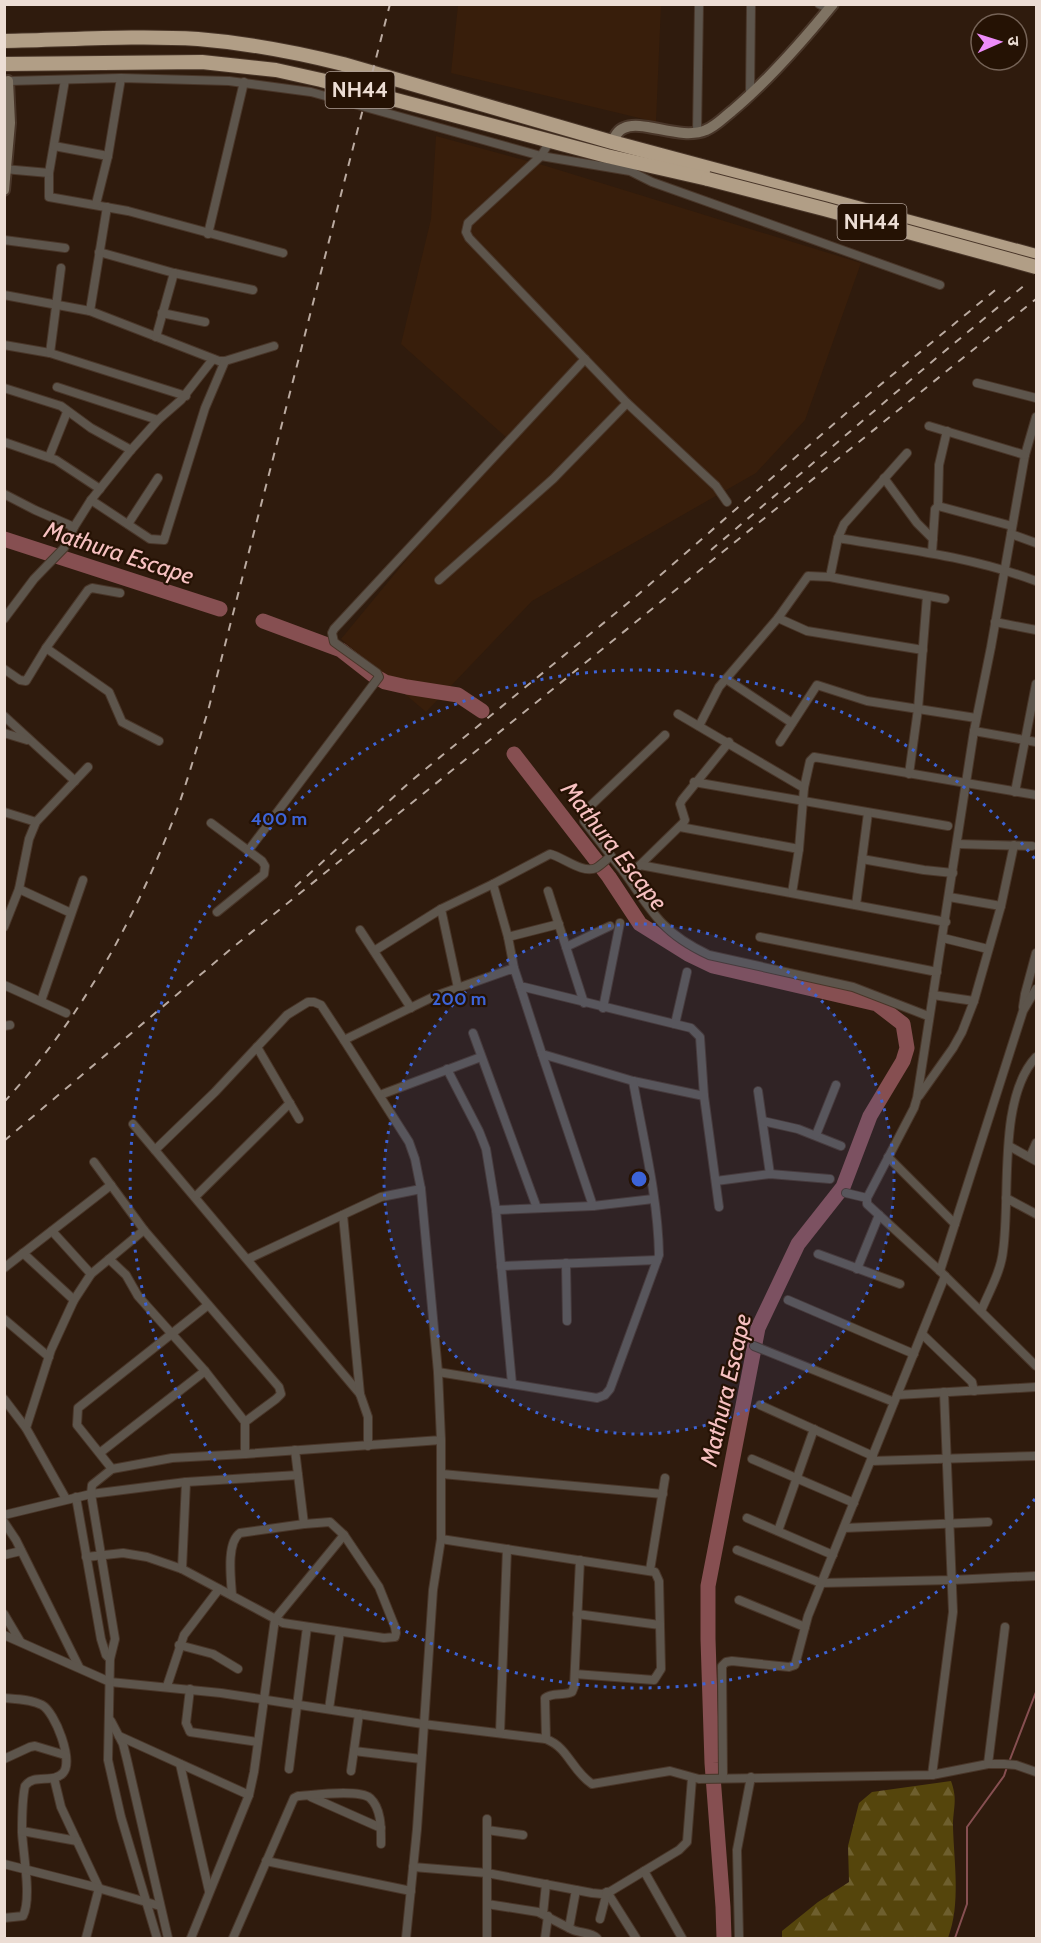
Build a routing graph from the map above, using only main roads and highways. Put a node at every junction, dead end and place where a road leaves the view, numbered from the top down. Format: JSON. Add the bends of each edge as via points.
{"nodes":[{"id":1,"x":4,"y":41,"type":"edge"},
{"id":2,"x":4,"y":64,"type":"edge"},
{"id":3,"x":710,"y":174,"type":"junction"},
{"id":4,"x":1036,"y":256,"type":"edge"},
{"id":5,"x":1036,"y":267,"type":"edge"}],
"edges":[{"from":1,"to":3,"type":"highway","number":"NH44","via":[[196,39],[274,49],[343,64]]},
{"from":2,"to":3,"type":"highway","number":"NH44","via":[[202,62],[276,70],[550,141]]},
{"from":3,"to":4,"type":"highway","number":"NH44"},
{"from":3,"to":5,"type":"highway","number":"NH44","bridge":true}]}
